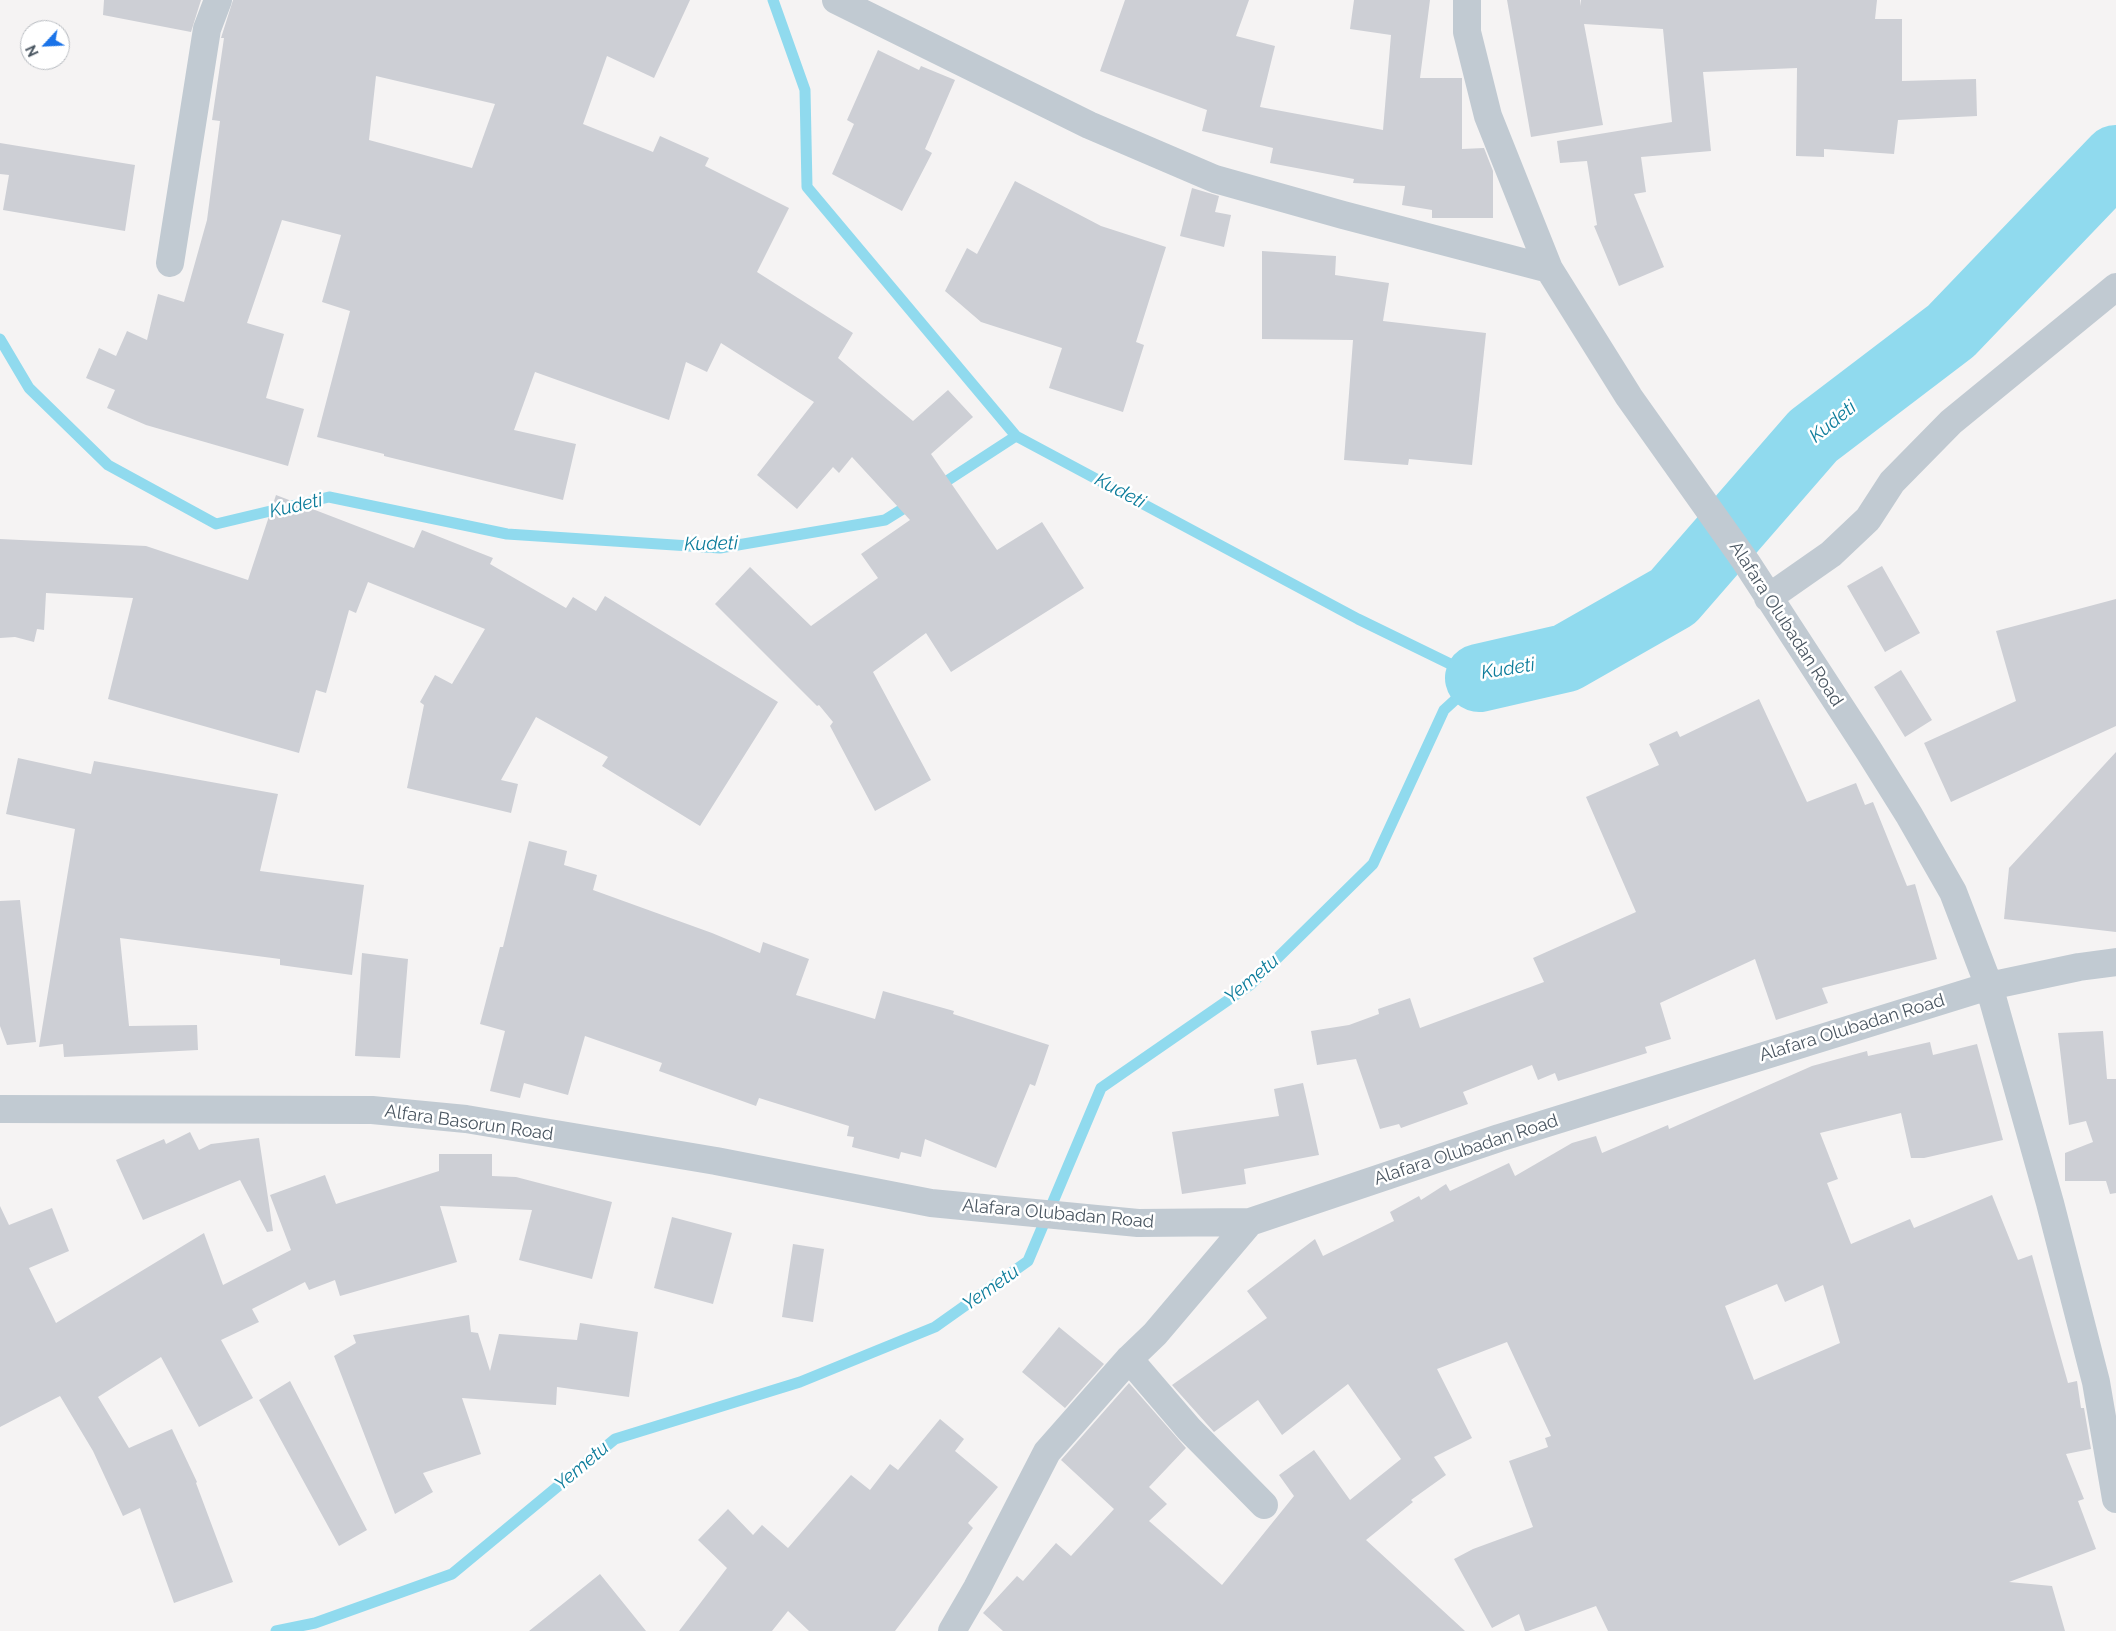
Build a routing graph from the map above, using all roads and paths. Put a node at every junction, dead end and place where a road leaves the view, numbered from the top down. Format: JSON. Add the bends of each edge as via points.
{"nodes":[{"id":1,"x":218,"y":0,"type":"edge"},
{"id":2,"x":836,"y":0,"type":"edge"},
{"id":3,"x":1467,"y":0,"type":"edge"},
{"id":4,"x":170,"y":263,"type":"dead end"},
{"id":5,"x":1549,"y":269,"type":"junction"},
{"id":6,"x":2116,"y":287,"type":"edge"},
{"id":7,"x":1768,"y":598,"type":"junction"},
{"id":8,"x":2116,"y":962,"type":"edge"},
{"id":9,"x":1989,"y":986,"type":"junction"},
{"id":10,"x":0,"y":1109,"type":"edge"},
{"id":11,"x":931,"y":1203,"type":"joint"},
{"id":12,"x":1250,"y":1222,"type":"junction"},
{"id":13,"x":1129,"y":1359,"type":"junction"},
{"id":14,"x":2116,"y":1499,"type":"edge"},
{"id":15,"x":1264,"y":1505,"type":"dead end"},
{"id":16,"x":952,"y":1631,"type":"edge"}],
"edges":[{"from":1,"to":4,"type":"street","via":[[207,29]]},
{"from":2,"to":5,"type":"street","via":[[1089,125],[1215,179]]},
{"from":3,"to":5,"type":"street","name":"Alafara Olubadan Road","via":[[1467,32],[1488,116]]},
{"from":5,"to":7,"type":"street","name":"Alafara Olubadan Road","via":[[1629,397]]},
{"from":6,"to":7,"type":"street","via":[[1951,422],[1892,482],[1868,519],[1831,554]]},
{"from":7,"to":9,"type":"street","name":"Alafara Olubadan Road","via":[[1909,815],[1953,892]]},
{"from":8,"to":9,"type":"street","name":"Alafara Olubadan Road"},
{"from":9,"to":12,"type":"street","name":"Alafara Olubadan Road","via":[[1508,1135]]},
{"from":9,"to":14,"type":"street","name":"Alafara Olubadan Road","via":[[2096,1382]]},
{"from":10,"to":11,"type":"street","name":"Alfara Basorun Road","via":[[372,1110],[466,1119],[716,1161]]},
{"from":11,"to":12,"type":"street","name":"Alafara Olubadan Road","via":[[1138,1223]]},
{"from":12,"to":13,"type":"street","via":[[1155,1334]]},
{"from":13,"to":15,"type":"street","via":[[1189,1429]]},
{"from":13,"to":16,"type":"street","via":[[1047,1452]]}]}
